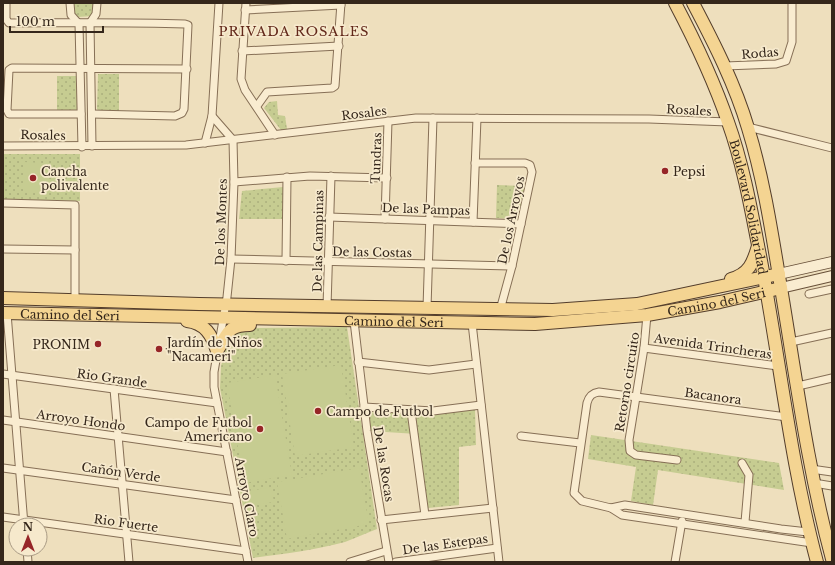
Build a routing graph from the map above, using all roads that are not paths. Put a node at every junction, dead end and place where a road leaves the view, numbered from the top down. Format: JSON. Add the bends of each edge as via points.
{"nodes":[{"id":1,"x":6,"y":3,"type":"edge"},
{"id":2,"x":70,"y":3,"type":"edge"},
{"id":3,"x":219,"y":3,"type":"edge"},
{"id":4,"x":675,"y":3,"type":"edge"},
{"id":5,"x":694,"y":3,"type":"edge"},
{"id":6,"x":792,"y":3,"type":"edge"},
{"id":7,"x":341,"y":4,"type":"edge"},
{"id":8,"x":97,"y":7,"type":"edge"},
{"id":9,"x":245,"y":7,"type":"edge"},
{"id":10,"x":107,"y":22,"type":"junction"},
{"id":11,"x":90,"y":23,"type":"junction"},
{"id":12,"x":79,"y":24,"type":"junction"},
{"id":13,"x":339,"y":46,"type":"junction"},
{"id":14,"x":242,"y":51,"type":"junction"},
{"id":15,"x":725,"y":66,"type":"junction"},
{"id":16,"x":80,"y":69,"type":"junction"},
{"id":17,"x":90,"y":69,"type":"junction"},
{"id":18,"x":187,"y":69,"type":"junction"},
{"id":19,"x":257,"y":106,"type":"junction"},
{"id":20,"x":81,"y":114,"type":"junction"},
{"id":21,"x":92,"y":114,"type":"junction"},
{"id":22,"x":212,"y":116,"type":"junction"},
{"id":23,"x":433,"y":118,"type":"junction"},
{"id":24,"x":477,"y":118,"type":"junction"},
{"id":25,"x":388,"y":121,"type":"junction"},
{"id":26,"x":728,"y":122,"type":"junction"},
{"id":27,"x":748,"y":127,"type":"junction"},
{"id":28,"x":275,"y":135,"type":"junction"},
{"id":29,"x":233,"y":140,"type":"junction"},
{"id":30,"x":205,"y":143,"type":"junction"},
{"id":31,"x":3,"y":146,"type":"edge"},
{"id":32,"x":92,"y":146,"type":"junction"},
{"id":33,"x":82,"y":147,"type":"junction"},
{"id":34,"x":832,"y":148,"type":"edge"},
{"id":35,"x":475,"y":163,"type":"junction"},
{"id":36,"x":331,"y":176,"type":"junction"},
{"id":37,"x":287,"y":177,"type":"junction"},
{"id":38,"x":387,"y":178,"type":"junction"},
{"id":39,"x":234,"y":182,"type":"junction"},
{"id":40,"x":3,"y":203,"type":"edge"},
{"id":41,"x":329,"y":217,"type":"junction"},
{"id":42,"x":385,"y":219,"type":"junction"},
{"id":43,"x":430,"y":221,"type":"junction"},
{"id":44,"x":473,"y":222,"type":"junction"},
{"id":45,"x":521,"y":224,"type":"junction"},
{"id":46,"x":758,"y":245,"type":"junction"},
{"id":47,"x":3,"y":249,"type":"edge"},
{"id":48,"x":75,"y":250,"type":"junction"},
{"id":49,"x":230,"y":259,"type":"junction"},
{"id":50,"x":286,"y":261,"type":"junction"},
{"id":51,"x":328,"y":262,"type":"junction"},
{"id":52,"x":832,"y":262,"type":"edge"},
{"id":53,"x":428,"y":264,"type":"junction"},
{"id":54,"x":512,"y":266,"type":"junction"},
{"id":55,"x":779,"y":274,"type":"junction"},
{"id":56,"x":832,"y":276,"type":"edge"},
{"id":57,"x":765,"y":277,"type":"junction"},
{"id":58,"x":781,"y":288,"type":"junction"},
{"id":59,"x":832,"y":289,"type":"edge"},
{"id":60,"x":768,"y":291,"type":"junction"},
{"id":61,"x":810,"y":294,"type":"dead end"},
{"id":62,"x":676,"y":297,"type":"junction"},
{"id":63,"x":3,"y":298,"type":"edge"},
{"id":64,"x":75,"y":300,"type":"junction"},
{"id":65,"x":226,"y":305,"type":"junction"},
{"id":66,"x":327,"y":307,"type":"junction"},
{"id":67,"x":427,"y":308,"type":"junction"},
{"id":68,"x":500,"y":310,"type":"junction"},
{"id":69,"x":5,"y":313,"type":"edge"},
{"id":70,"x":647,"y":315,"type":"junction"},
{"id":71,"x":158,"y":317,"type":"junction"},
{"id":72,"x":224,"y":318,"type":"junction"},
{"id":73,"x":286,"y":319,"type":"junction"},
{"id":74,"x":354,"y":321,"type":"junction"},
{"id":75,"x":472,"y":323,"type":"junction"},
{"id":76,"x":832,"y":333,"type":"edge"},
{"id":77,"x":791,"y":342,"type":"junction"},
{"id":78,"x":644,"y":348,"type":"junction"},
{"id":79,"x":217,"y":352,"type":"junction"},
{"id":80,"x":358,"y":362,"type":"junction"},
{"id":81,"x":476,"y":364,"type":"junction"},
{"id":82,"x":778,"y":366,"type":"junction"},
{"id":83,"x":3,"y":374,"type":"edge"},
{"id":84,"x":12,"y":375,"type":"junction"},
{"id":85,"x":832,"y":378,"type":"edge"},
{"id":86,"x":798,"y":386,"type":"junction"},
{"id":87,"x":114,"y":389,"type":"junction"},
{"id":88,"x":636,"y":396,"type":"junction"},
{"id":89,"x":217,"y":404,"type":"junction"},
{"id":90,"x":481,"y":404,"type":"junction"},
{"id":91,"x":364,"y":407,"type":"junction"},
{"id":92,"x":411,"y":411,"type":"junction"},
{"id":93,"x":787,"y":417,"type":"junction"},
{"id":94,"x":3,"y":420,"type":"edge"},
{"id":95,"x":15,"y":422,"type":"junction"},
{"id":96,"x":118,"y":436,"type":"junction"},
{"id":97,"x":521,"y":436,"type":"dead end"},
{"id":98,"x":580,"y":443,"type":"junction"},
{"id":99,"x":227,"y":452,"type":"junction"},
{"id":100,"x":677,"y":460,"type":"dead end"},
{"id":101,"x":742,"y":463,"type":"dead end"},
{"id":102,"x":3,"y":468,"type":"edge"},
{"id":103,"x":812,"y":469,"type":"junction"},
{"id":104,"x":20,"y":470,"type":"junction"},
{"id":105,"x":832,"y":472,"type":"edge"},
{"id":106,"x":122,"y":483,"type":"junction"},
{"id":107,"x":814,"y":483,"type":"junction"},
{"id":108,"x":832,"y":486,"type":"edge"},
{"id":109,"x":236,"y":500,"type":"junction"},
{"id":110,"x":493,"y":508,"type":"junction"},
{"id":111,"x":611,"y":508,"type":"junction"},
{"id":112,"x":425,"y":514,"type":"junction"},
{"id":113,"x":683,"y":514,"type":"junction"},
{"id":114,"x":24,"y":517,"type":"edge"},
{"id":115,"x":381,"y":520,"type":"junction"},
{"id":116,"x":745,"y":522,"type":"junction"},
{"id":117,"x":681,"y":524,"type":"junction"},
{"id":118,"x":48,"y":525,"type":"edge"},
{"id":119,"x":781,"y":529,"type":"junction"},
{"id":120,"x":126,"y":534,"type":"junction"},
{"id":121,"x":810,"y":537,"type":"junction"},
{"id":122,"x":780,"y":539,"type":"junction"},
{"id":123,"x":497,"y":548,"type":"junction"},
{"id":124,"x":386,"y":550,"type":"junction"},
{"id":125,"x":246,"y":551,"type":"junction"},
{"id":126,"x":832,"y":558,"type":"edge"},
{"id":127,"x":129,"y":562,"type":"edge"},
{"id":128,"x":248,"y":562,"type":"edge"},
{"id":129,"x":350,"y":562,"type":"edge"},
{"id":130,"x":389,"y":562,"type":"edge"},
{"id":131,"x":396,"y":562,"type":"edge"},
{"id":132,"x":499,"y":562,"type":"edge"},
{"id":133,"x":675,"y":562,"type":"edge"},
{"id":134,"x":817,"y":562,"type":"edge"}],
"edges":[{"from":1,"to":12,"type":"street","via":[[6,20],[10,23]]},
{"from":2,"to":12,"type":"street","via":[[71,15]]},
{"from":3,"to":22,"type":"street"},
{"from":4,"to":26,"type":"main road","name":"Boulevard Solidaridad","via":[[705,64]]},
{"from":5,"to":15,"type":"main road","name":"Boulevard Solidaridad"},
{"from":6,"to":15,"type":"street","name":"Rodas","via":[[792,42],[786,61],[776,64]]},
{"from":7,"to":9,"type":"street"},
{"from":7,"to":13,"type":"street"},
{"from":8,"to":10,"type":"street"},
{"from":8,"to":11,"type":"street"},
{"from":9,"to":14,"type":"street"},
{"from":10,"to":11,"type":"street"},
{"from":10,"to":18,"type":"street","via":[[187,24]]},
{"from":11,"to":12,"type":"street"},
{"from":11,"to":17,"type":"street"},
{"from":12,"to":16,"type":"street"},
{"from":13,"to":14,"type":"street"},
{"from":13,"to":19,"type":"street","via":[[336,84],[332,88],[267,92]]},
{"from":14,"to":19,"type":"street","via":[[240,79]]},
{"from":15,"to":27,"type":"main road","name":"Boulevard Solidaridad"},
{"from":16,"to":17,"type":"street"},
{"from":16,"to":20,"type":"street"},
{"from":16,"to":20,"type":"street","via":[[10,69],[7,110],[12,115]]},
{"from":17,"to":18,"type":"street"},
{"from":17,"to":21,"type":"street"},
{"from":18,"to":21,"type":"street","via":[[184,109],[179,115]]},
{"from":19,"to":28,"type":"street"},
{"from":20,"to":33,"type":"street"},
{"from":21,"to":32,"type":"street"},
{"from":22,"to":29,"type":"street"},
{"from":22,"to":30,"type":"street"},
{"from":23,"to":24,"type":"street","name":"Rosales"},
{"from":23,"to":25,"type":"street","name":"Rosales"},
{"from":23,"to":43,"type":"street"},
{"from":24,"to":26,"type":"street","name":"Rosales"},
{"from":24,"to":35,"type":"street"},
{"from":25,"to":28,"type":"street","name":"Rosales"},
{"from":25,"to":38,"type":"street","name":"Tundras"},
{"from":26,"to":46,"type":"main road","name":"Boulevard Solidaridad","via":[[741,166]]},
{"from":27,"to":34,"type":"street"},
{"from":27,"to":55,"type":"main road","name":"Boulevard Solidaridad","via":[[767,206]]},
{"from":28,"to":29,"type":"street","name":"Rosales"},
{"from":29,"to":30,"type":"street","name":"Rosales"},
{"from":29,"to":39,"type":"street","name":"De los Montes"},
{"from":30,"to":32,"type":"street","name":"Rosales"},
{"from":31,"to":33,"type":"street","name":"Rosales"},
{"from":32,"to":33,"type":"street","name":"Rosales"},
{"from":35,"to":44,"type":"street"},
{"from":35,"to":45,"type":"street","name":"De los Arroyos","via":[[525,163],[532,168]]},
{"from":36,"to":37,"type":"street"},
{"from":36,"to":38,"type":"street"},
{"from":36,"to":41,"type":"street","name":"De las Campinas"},
{"from":37,"to":39,"type":"street"},
{"from":37,"to":50,"type":"street"},
{"from":38,"to":42,"type":"street","name":"Tundras"},
{"from":39,"to":49,"type":"street","name":"De los Montes"},
{"from":40,"to":48,"type":"street","via":[[74,205]]},
{"from":41,"to":42,"type":"street","name":"De las Pampas"},
{"from":41,"to":51,"type":"street","name":"De las Campinas"},
{"from":42,"to":43,"type":"street","name":"De las Pampas"},
{"from":43,"to":44,"type":"street","name":"De las Pampas"},
{"from":43,"to":53,"type":"street"},
{"from":44,"to":45,"type":"street","name":"De las Pampas"},
{"from":45,"to":54,"type":"street","name":"De los Arroyos"},
{"from":46,"to":57,"type":"main road","name":"Boulevard Solidaridad"},
{"from":46,"to":62,"type":"main road","via":[[754,261],[744,274],[698,286]]},
{"from":47,"to":48,"type":"street"},
{"from":48,"to":64,"type":"street"},
{"from":49,"to":50,"type":"street","name":"De las Costas"},
{"from":49,"to":65,"type":"street","name":"De los Montes"},
{"from":50,"to":51,"type":"street","name":"De las Costas"},
{"from":51,"to":53,"type":"street","name":"De las Costas"},
{"from":51,"to":66,"type":"street","name":"De las Campinas"},
{"from":52,"to":55,"type":"main road"},
{"from":53,"to":54,"type":"street","name":"De las Costas"},
{"from":53,"to":67,"type":"street"},
{"from":54,"to":68,"type":"street","name":"De los Arroyos"},
{"from":55,"to":57,"type":"main road","name":"Camino del Seri"},
{"from":55,"to":58,"type":"main road","name":"Boulevard Solidaridad"},
{"from":56,"to":58,"type":"main road"},
{"from":57,"to":60,"type":"main road","name":"Boulevard Solidaridad"},
{"from":57,"to":62,"type":"main road","name":"Camino del Seri"},
{"from":58,"to":60,"type":"main road","name":"Camino del Seri"},
{"from":58,"to":77,"type":"main road","name":"Boulevard Solidaridad"},
{"from":59,"to":61,"type":"street"},
{"from":60,"to":70,"type":"main road","name":"Camino del Seri","via":[[705,306]]},
{"from":60,"to":82,"type":"main road","name":"Boulevard Solidaridad"},
{"from":62,"to":68,"type":"main road","name":"Camino del Seri","via":[[597,308]]},
{"from":63,"to":64,"type":"main road","name":"Camino del Seri"},
{"from":64,"to":65,"type":"main road","name":"Camino del Seri"},
{"from":65,"to":66,"type":"main road","name":"Camino del Seri"},
{"from":65,"to":72,"type":"street","name":"De los Montes"},
{"from":66,"to":67,"type":"main road","name":"Camino del Seri"},
{"from":67,"to":68,"type":"main road","name":"Camino del Seri"},
{"from":69,"to":71,"type":"main road","name":"Camino del Seri"},
{"from":69,"to":84,"type":"street"},
{"from":70,"to":75,"type":"main road","name":"Camino del Seri","via":[[535,324]]},
{"from":70,"to":78,"type":"street","name":"Retorno circuito"},
{"from":71,"to":72,"type":"main road","name":"Camino del Seri"},
{"from":71,"to":79,"type":"main road","via":[[190,321],[201,326],[212,337]]},
{"from":72,"to":73,"type":"main road","name":"Camino del Seri"},
{"from":72,"to":79,"type":"street","name":"Arroyo Claro"},
{"from":73,"to":74,"type":"main road","name":"Camino del Seri"},
{"from":73,"to":79,"type":"main road","via":[[272,325],[236,326],[227,332]]},
{"from":74,"to":75,"type":"main road","name":"Camino del Seri"},
{"from":74,"to":80,"type":"street","name":"De las Rocas"},
{"from":75,"to":81,"type":"street"},
{"from":76,"to":77,"type":"street"},
{"from":77,"to":86,"type":"main road","name":"Boulevard Solidaridad"},
{"from":78,"to":82,"type":"street","name":"Avenida Trincheras"},
{"from":78,"to":88,"type":"street","name":"Retorno circuito"},
{"from":79,"to":89,"type":"street","name":"Arroyo Claro","via":[[214,387]]},
{"from":80,"to":81,"type":"street","via":[[429,370]]},
{"from":80,"to":91,"type":"street","name":"De las Rocas"},
{"from":81,"to":90,"type":"street"},
{"from":82,"to":93,"type":"main road","name":"Boulevard Solidaridad"},
{"from":83,"to":84,"type":"street","name":"Rio Grande"},
{"from":84,"to":87,"type":"street","name":"Rio Grande"},
{"from":84,"to":95,"type":"street"},
{"from":85,"to":86,"type":"street"},
{"from":86,"to":103,"type":"main road","name":"Boulevard Solidaridad"},
{"from":87,"to":89,"type":"street","name":"Rio Grande"},
{"from":87,"to":96,"type":"street"},
{"from":88,"to":93,"type":"street","name":"Bacanora"},
{"from":88,"to":98,"type":"street","name":"Retorno circuito","via":[[599,392],[590,396]]},
{"from":88,"to":100,"type":"street","name":"Retorno circuito","via":[[629,440],[630,451],[636,455]]},
{"from":89,"to":99,"type":"street","name":"Arroyo Claro"},
{"from":90,"to":92,"type":"street","via":[[449,410]]},
{"from":90,"to":110,"type":"street"},
{"from":91,"to":92,"type":"street"},
{"from":91,"to":115,"type":"street","name":"De las Rocas"},
{"from":92,"to":112,"type":"street"},
{"from":93,"to":121,"type":"main road","name":"Boulevard Solidaridad","via":[[796,478]]},
{"from":94,"to":95,"type":"street","name":"Arroyo Hondo"},
{"from":95,"to":96,"type":"street","name":"Arroyo Hondo"},
{"from":95,"to":104,"type":"street"},
{"from":96,"to":99,"type":"street","name":"Arroyo Hondo"},
{"from":96,"to":106,"type":"street"},
{"from":97,"to":98,"type":"street"},
{"from":98,"to":111,"type":"street","name":"Retorno circuito","via":[[574,493],[582,501]]},
{"from":99,"to":109,"type":"street","name":"Arroyo Claro"},
{"from":101,"to":116,"type":"street","via":[[749,475]]},
{"from":102,"to":104,"type":"street","name":"Cañón Verde"},
{"from":103,"to":105,"type":"street"},
{"from":103,"to":107,"type":"main road","name":"Boulevard Solidaridad"},
{"from":104,"to":106,"type":"street","name":"Cañón Verde"},
{"from":104,"to":114,"type":"street"},
{"from":106,"to":109,"type":"street","name":"Cañón Verde"},
{"from":106,"to":120,"type":"street"},
{"from":107,"to":108,"type":"street"},
{"from":107,"to":126,"type":"main road","name":"Boulevard Solidaridad"},
{"from":109,"to":125,"type":"street","name":"Arroyo Claro"},
{"from":110,"to":112,"type":"street"},
{"from":110,"to":123,"type":"street"},
{"from":111,"to":113,"type":"street","via":[[625,505]]},
{"from":111,"to":117,"type":"street","via":[[622,515]]},
{"from":112,"to":115,"type":"street"},
{"from":113,"to":116,"type":"street"},
{"from":113,"to":117,"type":"street"},
{"from":115,"to":124,"type":"street","name":"De las Rocas"},
{"from":116,"to":119,"type":"street"},
{"from":117,"to":122,"type":"street"},
{"from":117,"to":133,"type":"street"},
{"from":118,"to":120,"type":"street","name":"Rio Fuerte"},
{"from":119,"to":121,"type":"street"},
{"from":119,"to":122,"type":"street"},
{"from":120,"to":125,"type":"street","name":"Rio Fuerte"},
{"from":120,"to":127,"type":"street"},
{"from":121,"to":122,"type":"street"},
{"from":121,"to":134,"type":"main road","name":"Boulevard Solidaridad"},
{"from":123,"to":131,"type":"street","name":"De las Estepas"},
{"from":123,"to":132,"type":"street"},
{"from":124,"to":129,"type":"street","name":"De las Estepas"},
{"from":124,"to":130,"type":"street","name":"De las Rocas"},
{"from":125,"to":128,"type":"street","name":"Arroyo Claro"}]}
